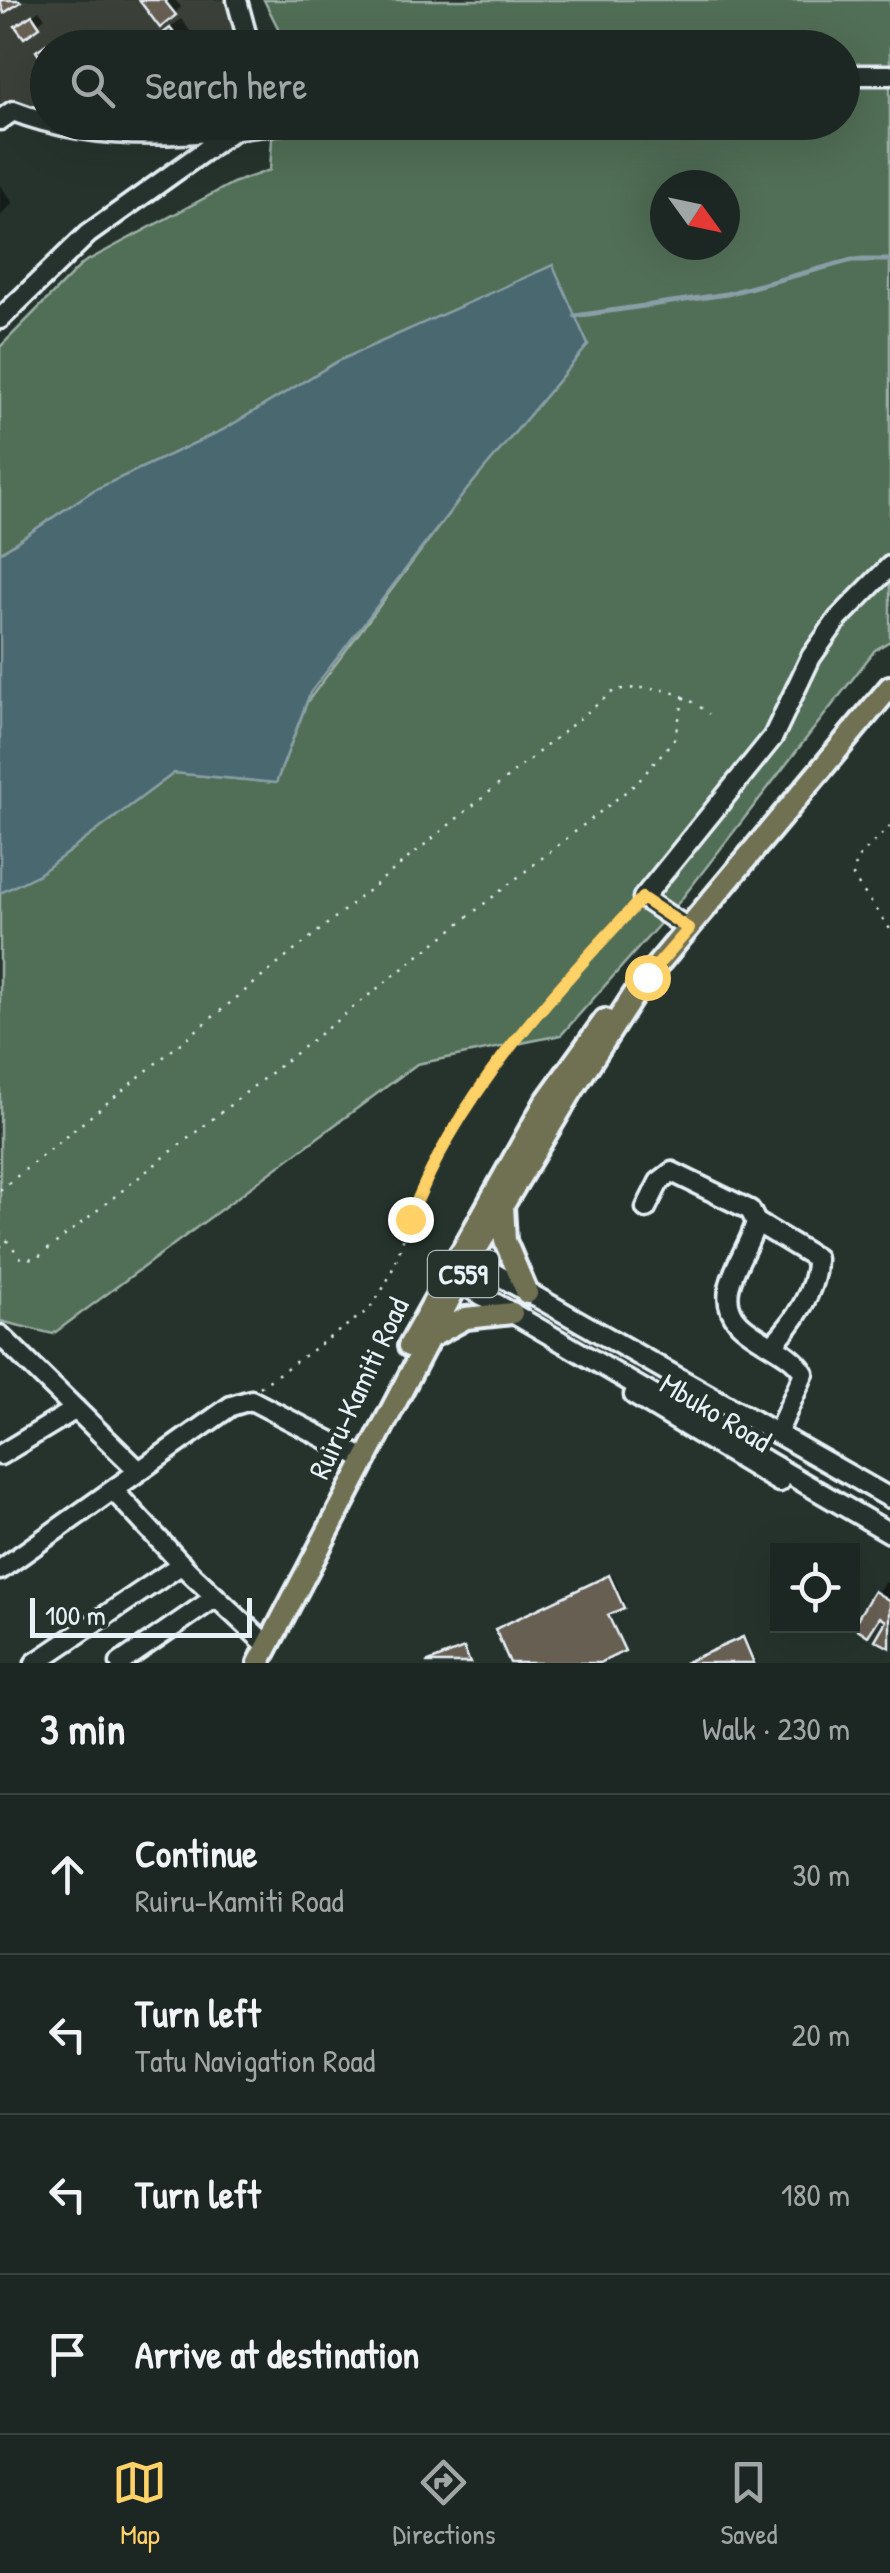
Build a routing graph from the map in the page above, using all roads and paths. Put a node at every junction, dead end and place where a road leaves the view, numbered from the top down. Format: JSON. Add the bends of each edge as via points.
{"nodes":[{"id":1,"x":237,"y":0,"type":"edge"},
{"id":2,"x":245,"y":30,"type":"edge"},
{"id":3,"x":860,"y":75,"type":"edge"},
{"id":4,"x":890,"y":75,"type":"edge"},
{"id":5,"x":0,"y":93,"type":"edge"},
{"id":6,"x":6,"y":116,"type":"edge"},
{"id":7,"x":223,"y":140,"type":"edge"},
{"id":8,"x":0,"y":319,"type":"edge"},
{"id":9,"x":890,"y":566,"type":"edge"},
{"id":10,"x":890,"y":687,"type":"edge"},
{"id":11,"x":685,"y":694,"type":"junction"},
{"id":12,"x":708,"y":714,"type":"dead end"},
{"id":13,"x":890,"y":826,"type":"edge"},
{"id":14,"x":642,"y":898,"type":"junction"},
{"id":15,"x":689,"y":929,"type":"junction"},
{"id":16,"x":890,"y":929,"type":"edge"},
{"id":17,"x":639,"y":988,"type":"junction"},
{"id":18,"x":0,"y":1190,"type":"edge"},
{"id":19,"x":503,"y":1204,"type":"junction"},
{"id":20,"x":646,"y":1208,"type":"dead end"},
{"id":21,"x":756,"y":1222,"type":"junction"},
{"id":22,"x":0,"y":1232,"type":"edge"},
{"id":23,"x":8,"y":1240,"type":"junction"},
{"id":24,"x":0,"y":1247,"type":"edge"},
{"id":25,"x":464,"y":1256,"type":"junction"},
{"id":26,"x":452,"y":1278,"type":"junction"},
{"id":27,"x":526,"y":1293,"type":"junction"},
{"id":28,"x":547,"y":1304,"type":"junction"},
{"id":29,"x":522,"y":1319,"type":"junction"},
{"id":30,"x":429,"y":1338,"type":"junction"},
{"id":31,"x":2,"y":1341,"type":"edge"},
{"id":32,"x":772,"y":1345,"type":"junction"},
{"id":33,"x":251,"y":1400,"type":"junction"},
{"id":34,"x":76,"y":1409,"type":"junction"},
{"id":35,"x":777,"y":1434,"type":"junction"},
{"id":36,"x":0,"y":1456,"type":"edge"},
{"id":37,"x":363,"y":1457,"type":"junction"},
{"id":38,"x":138,"y":1470,"type":"junction"},
{"id":39,"x":114,"y":1490,"type":"junction"},
{"id":40,"x":890,"y":1498,"type":"edge"},
{"id":41,"x":890,"y":1533,"type":"edge"},
{"id":42,"x":890,"y":1547,"type":"edge"},
{"id":43,"x":182,"y":1564,"type":"junction"},
{"id":44,"x":0,"y":1570,"type":"edge"},
{"id":45,"x":216,"y":1597,"type":"junction"},
{"id":46,"x":263,"y":1654,"type":"edge"},
{"id":47,"x":35,"y":1663,"type":"edge"},
{"id":48,"x":120,"y":1663,"type":"edge"}],
"edges":[{"from":1,"to":2,"type":"street"},
{"from":3,"to":4,"type":"street"},
{"from":5,"to":6,"type":"street"},
{"from":7,"to":8,"type":"street","via":[[88,234]]},
{"from":9,"to":14,"type":"street","via":[[838,619],[810,657],[772,737]]},
{"from":10,"to":15,"type":"main road","name":"Ruiru-Kamiti Road","number":"C559"},
{"from":11,"to":12,"type":"path"},
{"from":11,"to":18,"type":"path","via":[[651,686],[615,690]]},
{"from":11,"to":23,"type":"path","via":[[674,739],[638,782],[37,1258],[22,1259]]},
{"from":13,"to":16,"type":"path","via":[[857,858],[853,878]]},
{"from":14,"to":15,"type":"street"},
{"from":14,"to":33,"type":"path","via":[[564,981],[491,1074],[426,1177],[381,1295]]},
{"from":15,"to":17,"type":"main road","name":"Ruiru-Kamiti Road","number":"C559"},
{"from":17,"to":19,"type":"main road","name":"Ruiru-Kamiti Road","number":"C559"},
{"from":17,"to":25,"type":"main road","name":"Ruiru-Kamiti Road","number":"C559","via":[[592,1034],[545,1103]]},
{"from":19,"to":25,"type":"main road","name":"Ruiru-Kamiti Road","number":"C559"},
{"from":19,"to":27,"type":"main road","via":[[505,1240]]},
{"from":20,"to":21,"type":"street","via":[[672,1172],[750,1210]]},
{"from":21,"to":32,"type":"street","via":[[729,1290],[730,1310],[736,1322]]},
{"from":21,"to":32,"type":"street","via":[[816,1258],[811,1287]]},
{"from":22,"to":23,"type":"path"},
{"from":23,"to":24,"type":"path"},
{"from":25,"to":26,"type":"main road","name":"Ruiru-Kamiti Road","number":"C559"},
{"from":25,"to":27,"type":"street"},
{"from":26,"to":29,"type":"street"},
{"from":26,"to":30,"type":"main road","name":"Ruiru-Kamiti Road","number":"C559"},
{"from":26,"to":37,"type":"main road","name":"Ruiru-Kamiti Road","number":"C559"},
{"from":27,"to":28,"type":"street"},
{"from":28,"to":29,"type":"street"},
{"from":28,"to":35,"type":"street"},
{"from":29,"to":30,"type":"main road","via":[[466,1318]]},
{"from":29,"to":41,"type":"street"},
{"from":29,"to":42,"type":"street","name":"Mbuko Road","via":[[528,1334]]},
{"from":30,"to":37,"type":"main road","name":"Ruiru-Kamiti Road","number":"C559"},
{"from":31,"to":34,"type":"street"},
{"from":32,"to":35,"type":"street","via":[[804,1372]]},
{"from":33,"to":37,"type":"street"},
{"from":33,"to":38,"type":"street","via":[[230,1406]]},
{"from":34,"to":36,"type":"street"},
{"from":34,"to":38,"type":"street"},
{"from":35,"to":40,"type":"street"},
{"from":37,"to":46,"type":"main road","name":"Ruiru-Kamiti Road","number":"C559"},
{"from":38,"to":39,"type":"street"},
{"from":39,"to":43,"type":"street"},
{"from":39,"to":44,"type":"street"},
{"from":43,"to":45,"type":"street"},
{"from":43,"to":47,"type":"street"},
{"from":45,"to":46,"type":"street"},
{"from":45,"to":48,"type":"street"}]}
